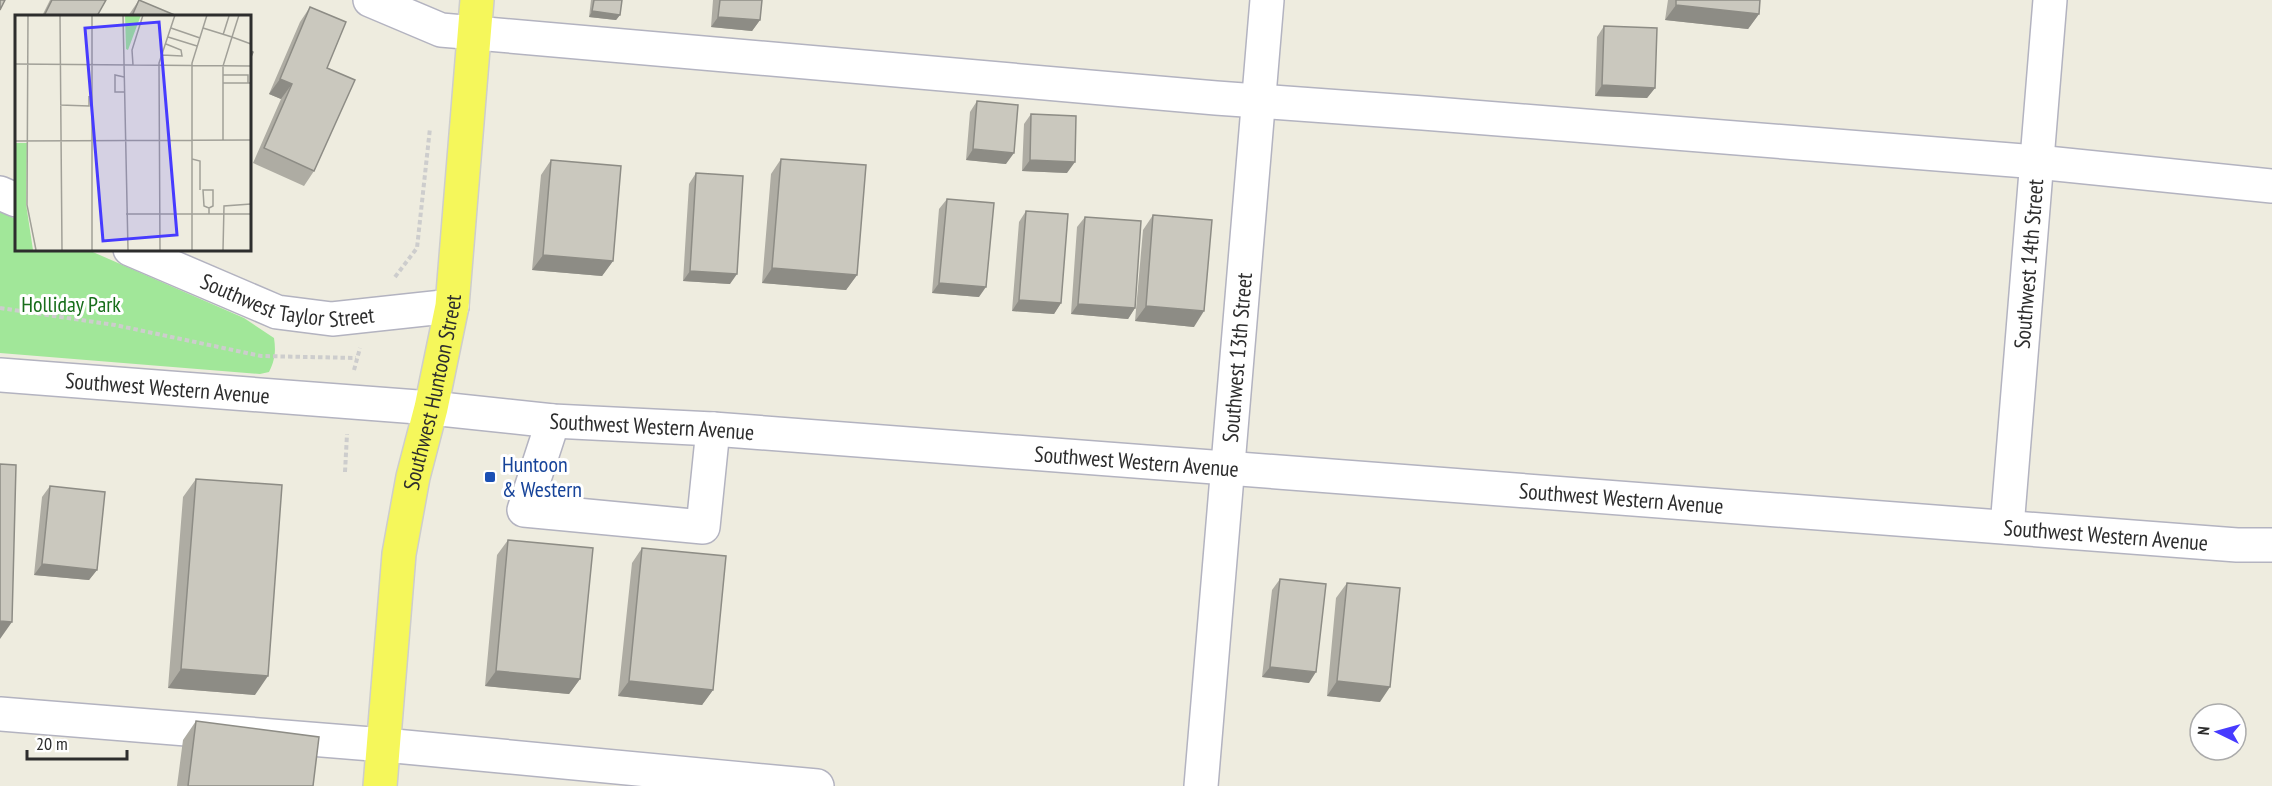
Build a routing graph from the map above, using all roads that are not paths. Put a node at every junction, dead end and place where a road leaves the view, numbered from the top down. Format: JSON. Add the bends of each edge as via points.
{"nodes":[{"id":1,"x":370,"y":0,"type":"edge"},
{"id":2,"x":1267,"y":0,"type":"edge"},
{"id":3,"x":2050,"y":0,"type":"edge"},
{"id":4,"x":476,"y":16,"type":"edge"},
{"id":5,"x":1258,"y":101,"type":"junction"},
{"id":6,"x":2037,"y":162,"type":"junction"},
{"id":7,"x":2272,"y":186,"type":"edge"},
{"id":8,"x":0,"y":193,"type":"edge"},
{"id":9,"x":15,"y":200,"type":"edge"},
{"id":10,"x":132,"y":250,"type":"edge"},
{"id":11,"x":452,"y":306,"type":"junction"},
{"id":12,"x":0,"y":375,"type":"edge"},
{"id":13,"x":431,"y":408,"type":"junction"},
{"id":14,"x":553,"y":421,"type":"junction"},
{"id":15,"x":712,"y":429,"type":"junction"},
{"id":16,"x":1227,"y":468,"type":"junction"},
{"id":17,"x":2007,"y":527,"type":"junction"},
{"id":18,"x":2272,"y":545,"type":"edge"},
{"id":19,"x":0,"y":714,"type":"edge"},
{"id":20,"x":384,"y":745,"type":"junction"},
{"id":21,"x":380,"y":786,"type":"edge"},
{"id":22,"x":817,"y":786,"type":"edge"},
{"id":23,"x":1201,"y":786,"type":"edge"}],
"edges":[{"from":1,"to":4,"type":"street","via":[[441,30]]},
{"from":2,"to":5,"type":"street","name":"Southwest 13th Street"},
{"from":3,"to":6,"type":"street","name":"Southwest 14th Street"},
{"from":4,"to":5,"type":"street"},
{"from":4,"to":11,"type":"main road","name":"Southwest Huntoon Street"},
{"from":5,"to":6,"type":"street"},
{"from":5,"to":16,"type":"street","name":"Southwest 13th Street"},
{"from":6,"to":7,"type":"street"},
{"from":6,"to":17,"type":"street","name":"Southwest 14th Street"},
{"from":8,"to":9,"type":"street"},
{"from":10,"to":11,"type":"street","name":"Southwest Taylor Street","via":[[277,312],[332,319]]},
{"from":11,"to":13,"type":"main road","name":"Southwest Huntoon Street"},
{"from":12,"to":13,"type":"street","name":"Southwest Western Avenue"},
{"from":13,"to":14,"type":"street","name":"Southwest Western Avenue"},
{"from":13,"to":20,"type":"main road","name":"Southwest Huntoon Street","via":[[399,554]]},
{"from":14,"to":15,"type":"street","name":"Southwest Western Avenue"},
{"from":14,"to":15,"type":"street","via":[[524,510],[703,528]]},
{"from":15,"to":16,"type":"street","name":"Southwest Western Avenue"},
{"from":16,"to":17,"type":"street","name":"Southwest Western Avenue"},
{"from":16,"to":23,"type":"street","name":"Southwest 13th Street"},
{"from":17,"to":18,"type":"street","name":"Southwest Western Avenue"},
{"from":19,"to":20,"type":"street"},
{"from":20,"to":21,"type":"main road","name":"Southwest Huntoon Street"},
{"from":20,"to":22,"type":"street"}]}
